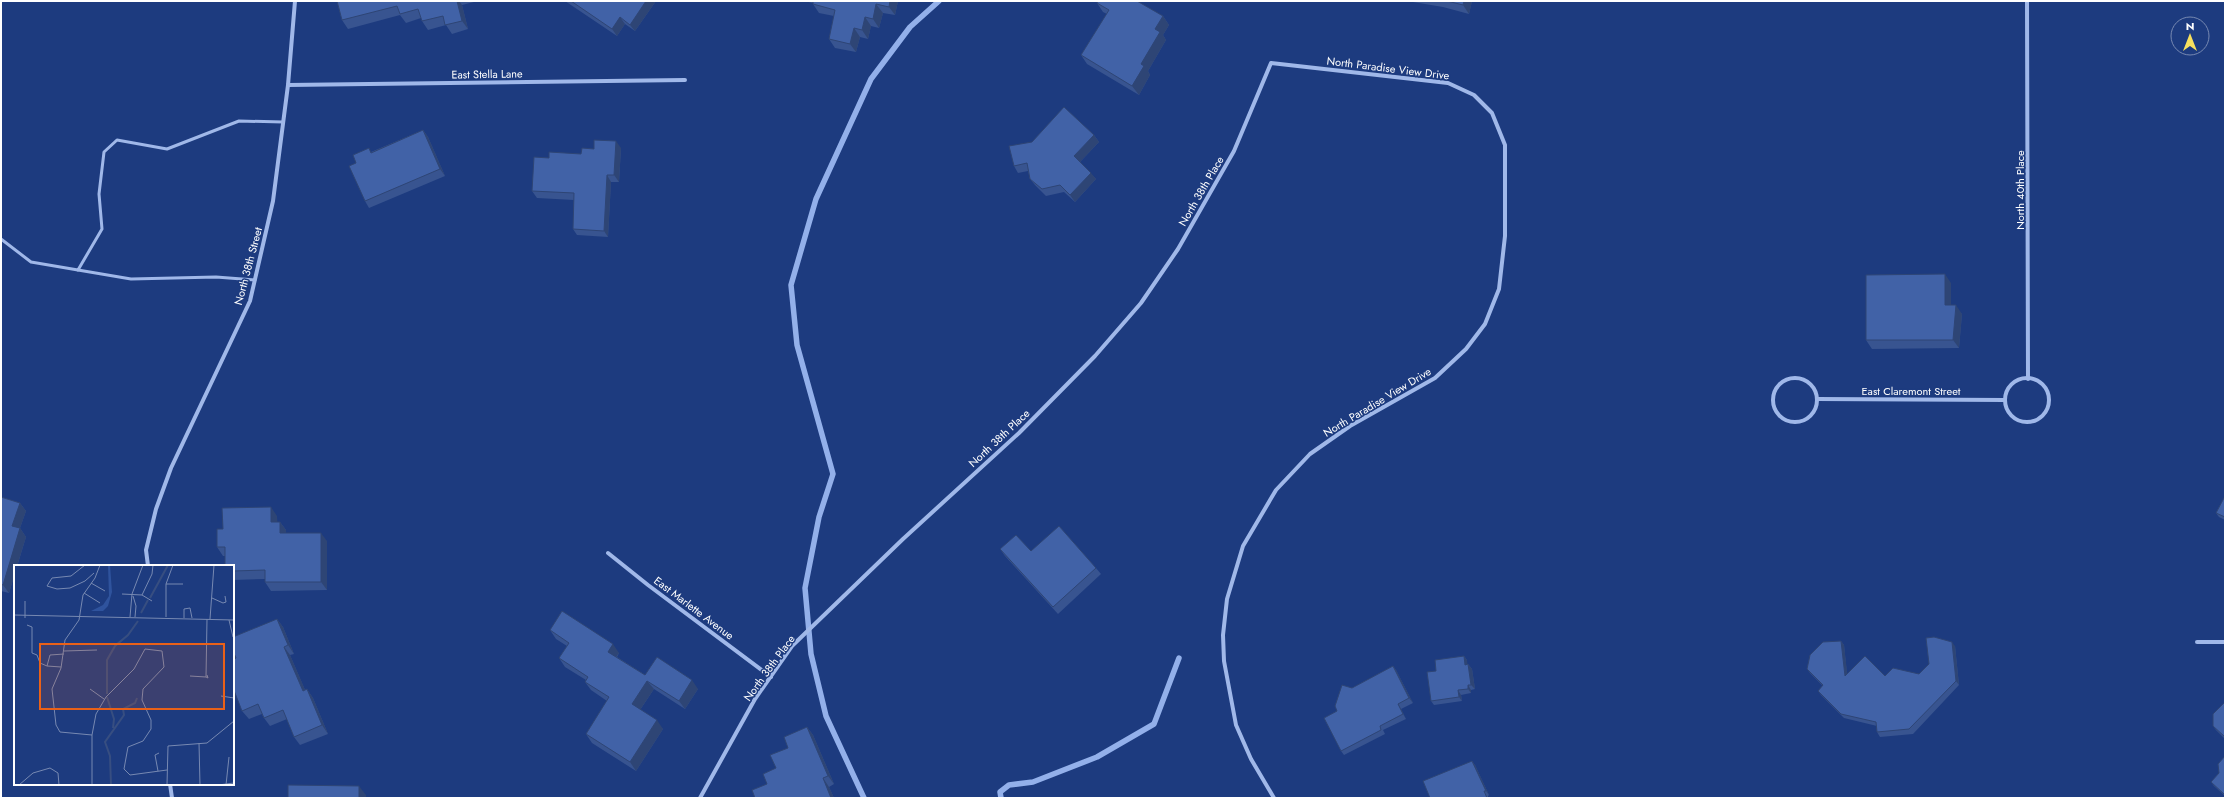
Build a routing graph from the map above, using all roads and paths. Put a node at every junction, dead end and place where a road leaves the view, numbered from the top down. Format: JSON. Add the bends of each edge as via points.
{"nodes":[{"id":1,"x":295,"y":1,"type":"edge"},
{"id":2,"x":2027,"y":1,"type":"edge"},
{"id":3,"x":1271,"y":63,"type":"joint"},
{"id":4,"x":685,"y":80,"type":"dead end"},
{"id":5,"x":288,"y":85,"type":"junction"},
{"id":6,"x":283,"y":122,"type":"junction"},
{"id":7,"x":1,"y":239,"type":"edge"},
{"id":8,"x":78,"y":270,"type":"junction"},
{"id":9,"x":255,"y":280,"type":"junction"},
{"id":10,"x":2028,"y":379,"type":"junction"},
{"id":11,"x":1817,"y":399,"type":"junction"},
{"id":12,"x":2006,"y":400,"type":"junction"},
{"id":13,"x":608,"y":553,"type":"dead end"},
{"id":14,"x":148,"y":565,"type":"edge"},
{"id":15,"x":2197,"y":642,"type":"dead end"},
{"id":16,"x":2225,"y":642,"type":"edge"},
{"id":17,"x":771,"y":677,"type":"junction"},
{"id":18,"x":170,"y":785,"type":"edge"},
{"id":19,"x":172,"y":798,"type":"edge"},
{"id":20,"x":700,"y":798,"type":"edge"},
{"id":21,"x":1274,"y":798,"type":"edge"}],
"edges":[{"from":1,"to":5,"type":"street","name":"North 38th Street"},
{"from":2,"to":10,"type":"street","name":"North 40th Place"},
{"from":3,"to":17,"type":"street","name":"North 38th Place","via":[[1234,151],[1178,249],[1141,303],[1095,356],[1019,433],[903,539],[792,646]]},
{"from":3,"to":21,"type":"street","name":"North Paradise View Drive","via":[[1448,83],[1474,95],[1492,114],[1505,145],[1506,188],[1505,236],[1499,289],[1485,324],[1466,349],[1435,378],[1350,426],[1310,454],[1276,490],[1243,546],[1227,599],[1223,636],[1224,661],[1236,725],[1254,765]]},
{"from":4,"to":5,"type":"street","name":"East Stella Lane"},
{"from":5,"to":6,"type":"street","name":"North 38th Street"},
{"from":6,"to":8,"type":"lane","via":[[239,121],[167,149],[117,140],[104,152],[99,194],[102,230]]},
{"from":6,"to":9,"type":"street","name":"North 38th Street","via":[[273,201]]},
{"from":7,"to":8,"type":"lane","via":[[31,262]]},
{"from":8,"to":9,"type":"lane","via":[[131,279],[216,277]]},
{"from":9,"to":14,"type":"street","name":"North 38th Street","via":[[250,301],[171,468],[156,508],[146,550]]},
{"from":10,"to":12,"type":"street","via":[[2010,387]]},
{"from":10,"to":12,"type":"street","via":[[2041,384],[2049,396],[2049,404],[2042,416],[2029,422],[2015,419],[2010,414]]},
{"from":11,"to":11,"type":"street","via":[[1811,386],[1799,379],[1792,379],[1775,390],[1774,405],[1781,417],[1794,422],[1801,421],[1813,413]]},
{"from":11,"to":12,"type":"street","name":"East Claremont Street"},
{"from":13,"to":17,"type":"street","name":"East Marlette Avenue"},
{"from":15,"to":16,"type":"street"},
{"from":17,"to":20,"type":"street","name":"North 38th Place","via":[[755,699]]},
{"from":18,"to":19,"type":"street"}]}
